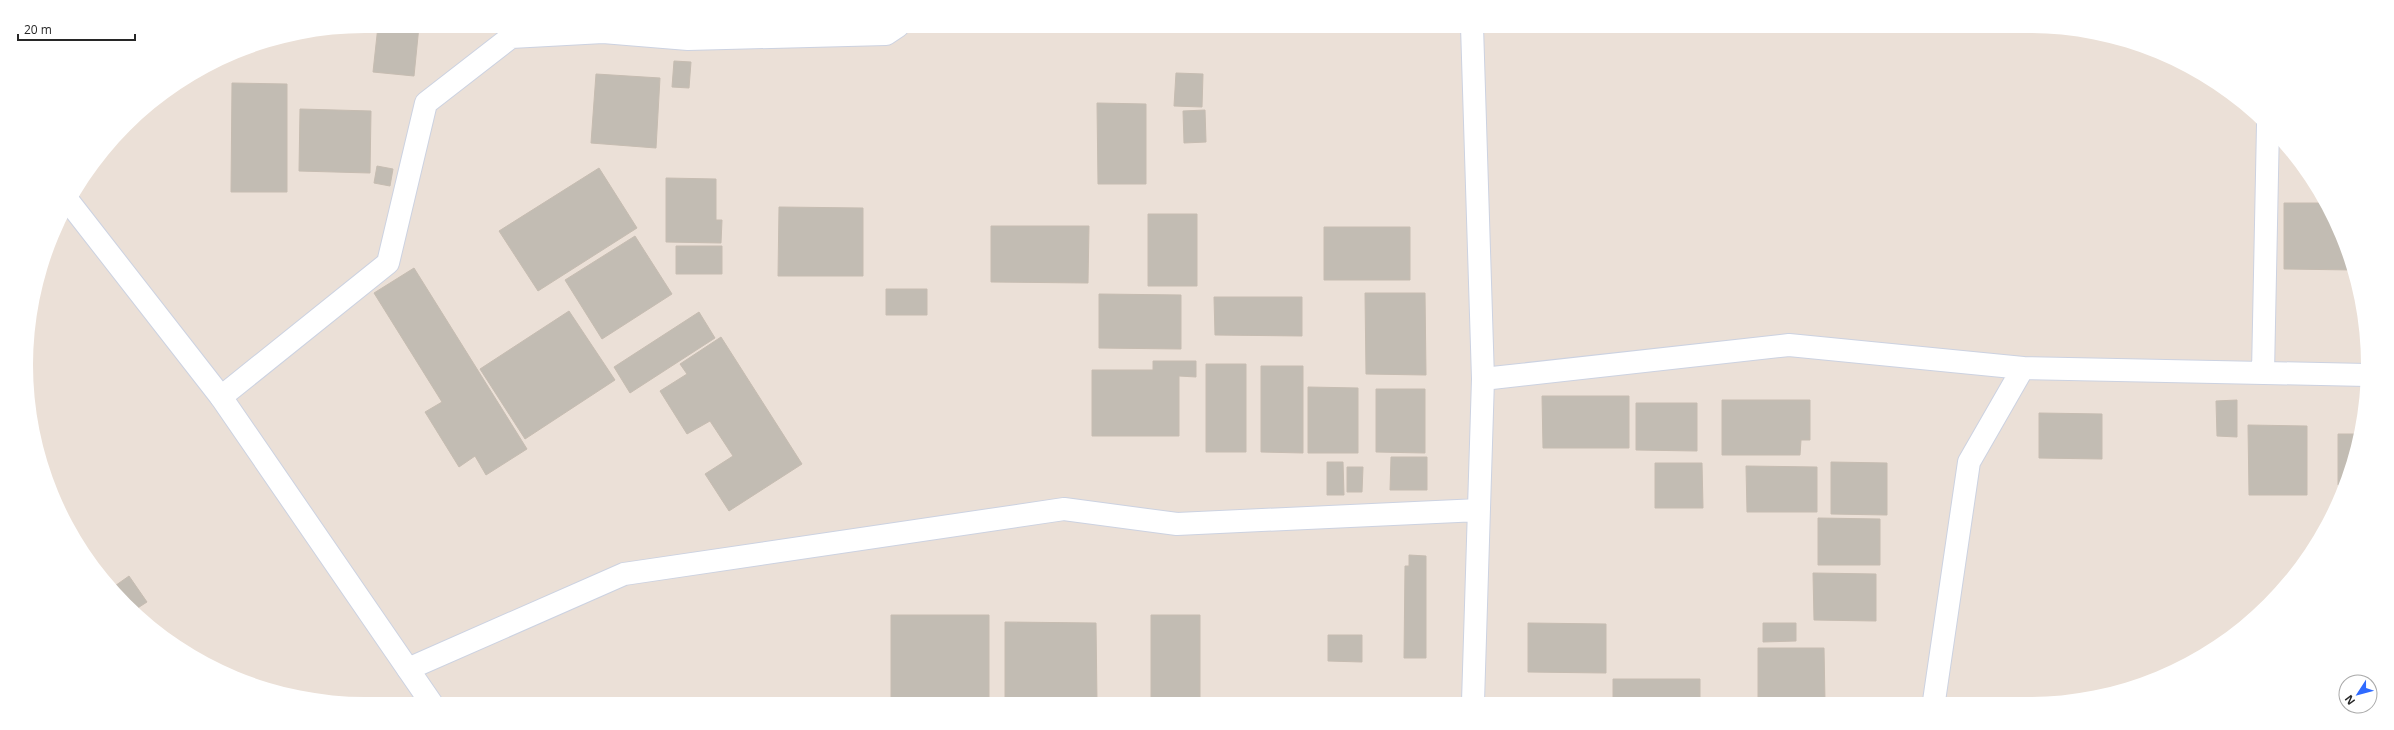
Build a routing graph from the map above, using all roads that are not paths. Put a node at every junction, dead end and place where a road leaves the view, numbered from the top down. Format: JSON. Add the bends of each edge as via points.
{"nodes":[{"id":1,"x":508,"y":33,"type":"edge"},
{"id":2,"x":614,"y":33,"type":"edge"},
{"id":3,"x":888,"y":33,"type":"edge"},
{"id":4,"x":1472,"y":33,"type":"edge"},
{"id":5,"x":2268,"y":134,"type":"edge"},
{"id":6,"x":73,"y":207,"type":"edge"},
{"id":7,"x":2023,"y":368,"type":"junction"},
{"id":8,"x":2263,"y":373,"type":"junction"},
{"id":9,"x":2361,"y":375,"type":"edge"},
{"id":10,"x":1483,"y":379,"type":"junction"},
{"id":11,"x":221,"y":397,"type":"junction"},
{"id":12,"x":1479,"y":510,"type":"junction"},
{"id":13,"x":408,"y":669,"type":"junction"},
{"id":14,"x":427,"y":697,"type":"edge"},
{"id":15,"x":1473,"y":697,"type":"edge"},
{"id":16,"x":1935,"y":697,"type":"edge"}],
"edges":[{"from":1,"to":11,"type":"street","via":[[426,103],[388,263]]},
{"from":2,"to":3,"type":"street","via":[[688,40]]},
{"from":4,"to":10,"type":"street"},
{"from":5,"to":8,"type":"street"},
{"from":6,"to":11,"type":"street"},
{"from":7,"to":8,"type":"street"},
{"from":7,"to":10,"type":"street","via":[[1789,345]]},
{"from":7,"to":16,"type":"street","via":[[1969,462]]},
{"from":8,"to":9,"type":"street"},
{"from":10,"to":12,"type":"street"},
{"from":11,"to":13,"type":"street"},
{"from":12,"to":13,"type":"street","via":[[1177,524],[1064,509],[624,574]]},
{"from":12,"to":15,"type":"street"},
{"from":13,"to":14,"type":"street"}]}
